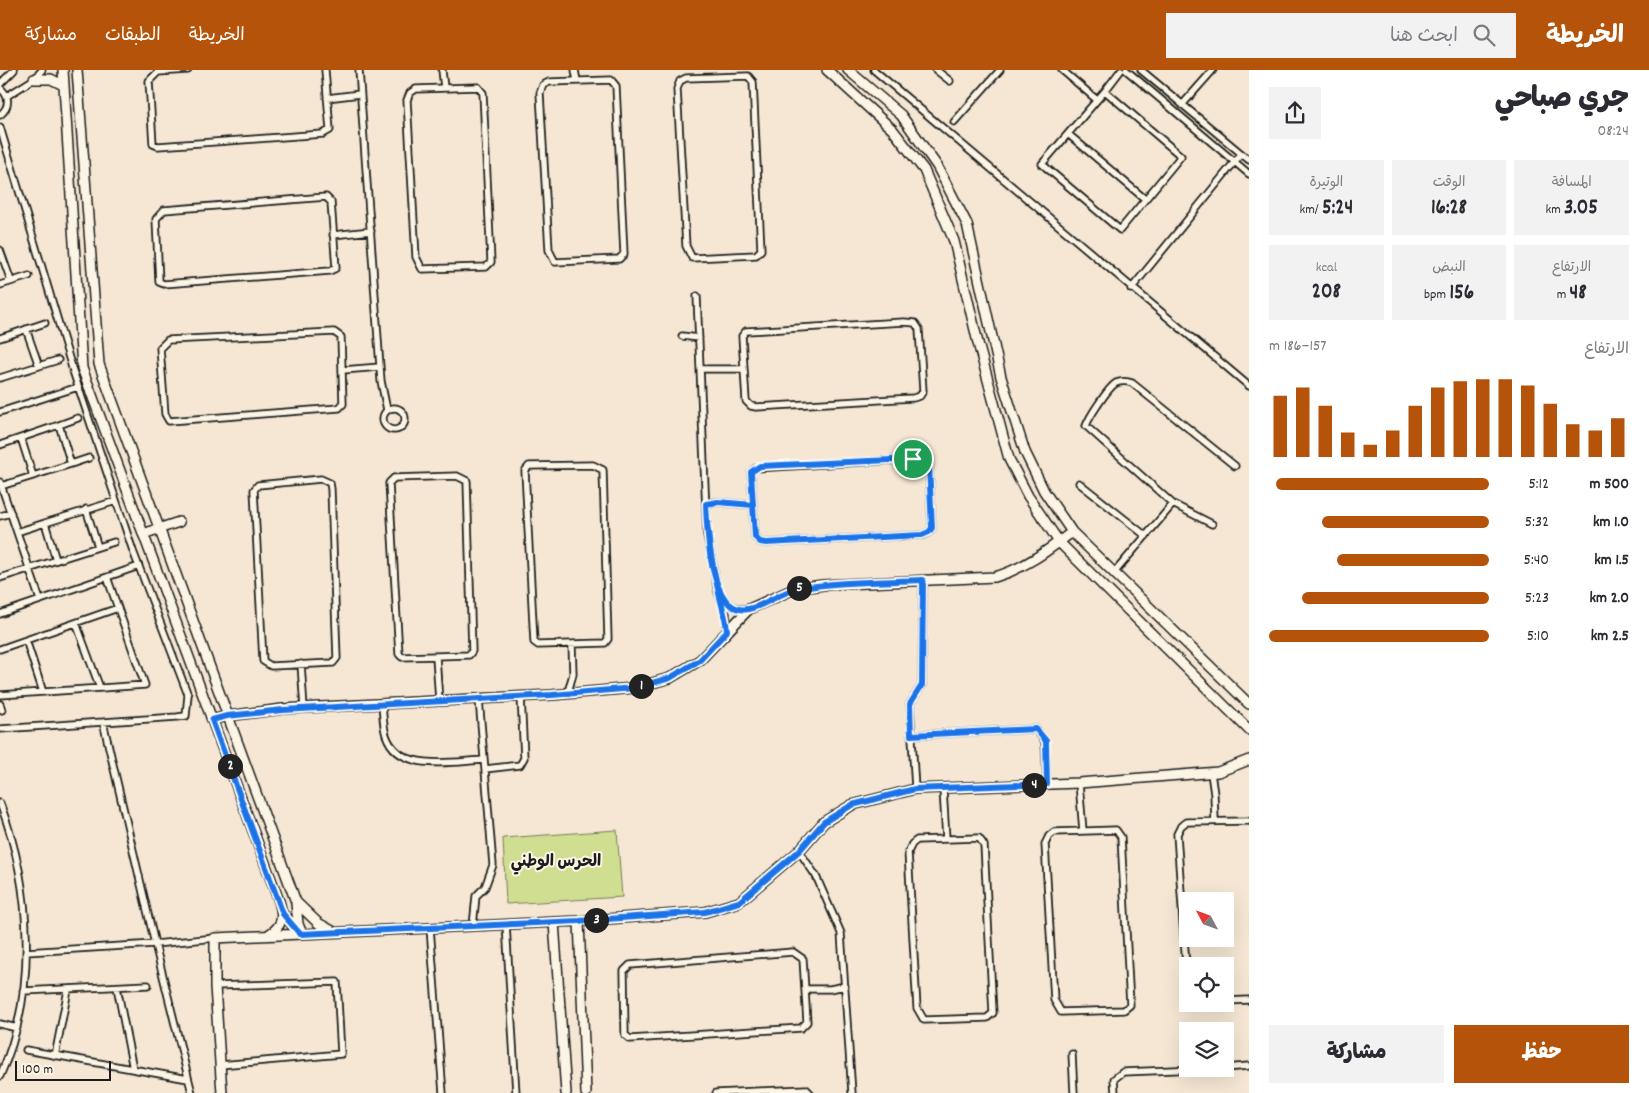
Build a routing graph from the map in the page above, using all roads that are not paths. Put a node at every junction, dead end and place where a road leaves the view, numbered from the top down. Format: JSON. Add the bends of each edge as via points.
{"nodes":[{"id":1,"x":14,"y":70,"type":"edge"},
{"id":2,"x":42,"y":70,"type":"edge"},
{"id":3,"x":63,"y":70,"type":"edge"},
{"id":4,"x":78,"y":70,"type":"edge"},
{"id":5,"x":85,"y":70,"type":"edge"},
{"id":6,"x":188,"y":70,"type":"edge"},
{"id":7,"x":325,"y":70,"type":"edge"},
{"id":8,"x":359,"y":70,"type":"edge"},
{"id":9,"x":442,"y":70,"type":"edge"},
{"id":10,"x":576,"y":70,"type":"edge"},
{"id":11,"x":713,"y":70,"type":"edge"},
{"id":12,"x":826,"y":70,"type":"edge"},
{"id":13,"x":848,"y":70,"type":"edge"},
{"id":14,"x":874,"y":70,"type":"edge"},
{"id":15,"x":936,"y":70,"type":"edge"},
{"id":16,"x":1000,"y":70,"type":"edge"},
{"id":17,"x":1062,"y":70,"type":"edge"},
{"id":18,"x":1121,"y":70,"type":"edge"},
{"id":19,"x":1126,"y":70,"type":"edge"},
{"id":20,"x":1141,"y":70,"type":"edge"},
{"id":21,"x":1213,"y":70,"type":"edge"},
{"id":22,"x":714,"y":77,"type":"junction"},
{"id":23,"x":34,"y":79,"type":"junction"},
{"id":24,"x":577,"y":81,"type":"junction"},
{"id":25,"x":950,"y":81,"type":"dead end"},
{"id":26,"x":0,"y":84,"type":"edge"},
{"id":27,"x":79,"y":84,"type":"junction"},
{"id":28,"x":63,"y":85,"type":"junction"},
{"id":29,"x":0,"y":88,"type":"edge"},
{"id":30,"x":444,"y":88,"type":"junction"},
{"id":31,"x":1105,"y":91,"type":"junction"},
{"id":32,"x":360,"y":94,"type":"junction"},
{"id":33,"x":7,"y":96,"type":"junction"},
{"id":34,"x":327,"y":98,"type":"junction"},
{"id":35,"x":1097,"y":100,"type":"junction"},
{"id":36,"x":1182,"y":105,"type":"junction"},
{"id":37,"x":0,"y":115,"type":"edge"},
{"id":38,"x":954,"y":122,"type":"dead end"},
{"id":39,"x":0,"y":127,"type":"edge"},
{"id":40,"x":1068,"y":134,"type":"junction"},
{"id":41,"x":1241,"y":154,"type":"junction"},
{"id":42,"x":1249,"y":160,"type":"edge"},
{"id":43,"x":1234,"y":161,"type":"junction"},
{"id":44,"x":1249,"y":174,"type":"edge"},
{"id":45,"x":1145,"y":199,"type":"junction"},
{"id":46,"x":371,"y":231,"type":"junction"},
{"id":47,"x":333,"y":236,"type":"junction"},
{"id":48,"x":0,"y":250,"type":"edge"},
{"id":49,"x":29,"y":276,"type":"dead end"},
{"id":50,"x":11,"y":281,"type":"junction"},
{"id":51,"x":0,"y":285,"type":"edge"},
{"id":52,"x":1131,"y":289,"type":"junction"},
{"id":53,"x":697,"y":296,"type":"dead end"},
{"id":54,"x":45,"y":323,"type":"dead end"},
{"id":55,"x":26,"y":329,"type":"junction"},
{"id":56,"x":682,"y":336,"type":"dead end"},
{"id":57,"x":0,"y":338,"type":"edge"},
{"id":58,"x":699,"y":338,"type":"junction"},
{"id":59,"x":58,"y":360,"type":"dead end"},
{"id":60,"x":39,"y":366,"type":"junction"},
{"id":61,"x":380,"y":367,"type":"junction"},
{"id":62,"x":744,"y":368,"type":"junction"},
{"id":63,"x":700,"y":369,"type":"junction"},
{"id":64,"x":343,"y":370,"type":"junction"},
{"id":65,"x":0,"y":377,"type":"edge"},
{"id":66,"x":1249,"y":386,"type":"edge"},
{"id":67,"x":78,"y":387,"type":"junction"},
{"id":68,"x":387,"y":410,"type":"dead end"},
{"id":69,"x":0,"y":412,"type":"edge"},
{"id":70,"x":78,"y":418,"type":"dead end"},
{"id":71,"x":60,"y":425,"type":"junction"},
{"id":72,"x":21,"y":438,"type":"junction"},
{"id":73,"x":0,"y":444,"type":"edge"},
{"id":74,"x":89,"y":458,"type":"dead end"},
{"id":75,"x":71,"y":464,"type":"junction"},
{"id":76,"x":1234,"y":466,"type":"dead end"},
{"id":77,"x":33,"y":476,"type":"junction"},
{"id":78,"x":1079,"y":483,"type":"dead end"},
{"id":79,"x":1,"y":484,"type":"edge"},
{"id":80,"x":116,"y":501,"type":"junction"},
{"id":81,"x":706,"y":504,"type":"junction"},
{"id":82,"x":1173,"y":504,"type":"junction"},
{"id":83,"x":753,"y":505,"type":"junction"},
{"id":84,"x":86,"y":509,"type":"junction"},
{"id":85,"x":11,"y":513,"type":"junction"},
{"id":86,"x":0,"y":516,"type":"edge"},
{"id":87,"x":179,"y":522,"type":"dead end"},
{"id":88,"x":44,"y":523,"type":"junction"},
{"id":89,"x":1212,"y":524,"type":"dead end"},
{"id":90,"x":158,"y":528,"type":"junction"},
{"id":91,"x":1072,"y":532,"type":"junction"},
{"id":92,"x":143,"y":534,"type":"junction"},
{"id":93,"x":18,"y":535,"type":"junction"},
{"id":94,"x":1146,"y":536,"type":"junction"},
{"id":95,"x":114,"y":542,"type":"dead end"},
{"id":96,"x":1059,"y":542,"type":"junction"},
{"id":97,"x":98,"y":547,"type":"junction"},
{"id":98,"x":56,"y":560,"type":"junction"},
{"id":99,"x":139,"y":566,"type":"junction"},
{"id":100,"x":29,"y":568,"type":"junction"},
{"id":101,"x":1114,"y":573,"type":"junction"},
{"id":102,"x":107,"y":577,"type":"junction"},
{"id":103,"x":0,"y":578,"type":"edge"},
{"id":104,"x":923,"y":580,"type":"junction"},
{"id":105,"x":718,"y":592,"type":"junction"},
{"id":106,"x":40,"y":600,"type":"junction"},
{"id":107,"x":118,"y":608,"type":"junction"},
{"id":108,"x":749,"y":609,"type":"junction"},
{"id":109,"x":0,"y":614,"type":"edge"},
{"id":110,"x":76,"y":623,"type":"junction"},
{"id":111,"x":727,"y":631,"type":"junction"},
{"id":112,"x":26,"y":640,"type":"junction"},
{"id":113,"x":572,"y":645,"type":"junction"},
{"id":114,"x":0,"y":649,"type":"edge"},
{"id":115,"x":436,"y":656,"type":"junction"},
{"id":116,"x":301,"y":664,"type":"junction"},
{"id":117,"x":100,"y":688,"type":"junction"},
{"id":118,"x":43,"y":692,"type":"junction"},
{"id":119,"x":568,"y":692,"type":"junction"},
{"id":120,"x":0,"y":695,"type":"edge"},
{"id":121,"x":521,"y":696,"type":"junction"},
{"id":122,"x":479,"y":699,"type":"junction"},
{"id":123,"x":439,"y":701,"type":"junction"},
{"id":124,"x":382,"y":704,"type":"junction"},
{"id":125,"x":1249,"y":704,"type":"edge"},
{"id":126,"x":304,"y":708,"type":"junction"},
{"id":127,"x":227,"y":716,"type":"junction"},
{"id":128,"x":212,"y":720,"type":"junction"},
{"id":129,"x":103,"y":722,"type":"junction"},
{"id":130,"x":0,"y":729,"type":"edge"},
{"id":131,"x":1249,"y":730,"type":"edge"},
{"id":132,"x":911,"y":735,"type":"junction"},
{"id":133,"x":484,"y":760,"type":"junction"},
{"id":134,"x":1249,"y":760,"type":"edge"},
{"id":135,"x":485,"y":769,"type":"junction"},
{"id":136,"x":1211,"y":773,"type":"junction"},
{"id":137,"x":1079,"y":783,"type":"junction"},
{"id":138,"x":1047,"y":784,"type":"junction"},
{"id":139,"x":915,"y":789,"type":"junction"},
{"id":140,"x":943,"y":789,"type":"junction"},
{"id":141,"x":0,"y":802,"type":"edge"},
{"id":142,"x":1214,"y":821,"type":"junction"},
{"id":143,"x":1249,"y":821,"type":"edge"},
{"id":144,"x":1083,"y":831,"type":"junction"},
{"id":145,"x":946,"y":839,"type":"junction"},
{"id":146,"x":799,"y":851,"type":"junction"},
{"id":147,"x":296,"y":902,"type":"junction"},
{"id":148,"x":283,"y":914,"type":"junction"},
{"id":149,"x":579,"y":921,"type":"junction"},
{"id":150,"x":554,"y":922,"type":"junction"},
{"id":151,"x":506,"y":924,"type":"junction"},
{"id":152,"x":473,"y":926,"type":"junction"},
{"id":153,"x":430,"y":928,"type":"junction"},
{"id":154,"x":334,"y":932,"type":"junction"},
{"id":155,"x":301,"y":934,"type":"junction"},
{"id":156,"x":268,"y":936,"type":"junction"},
{"id":157,"x":215,"y":938,"type":"junction"},
{"id":158,"x":155,"y":944,"type":"junction"},
{"id":159,"x":26,"y":952,"type":"junction"},
{"id":160,"x":1185,"y":957,"type":"edge"},
{"id":161,"x":148,"y":985,"type":"dead end"},
{"id":162,"x":215,"y":986,"type":"junction"},
{"id":163,"x":845,"y":986,"type":"junction"},
{"id":164,"x":117,"y":987,"type":"junction"},
{"id":165,"x":68,"y":990,"type":"junction"},
{"id":166,"x":805,"y":990,"type":"junction"},
{"id":167,"x":23,"y":991,"type":"junction"},
{"id":168,"x":1249,"y":1000,"type":"edge"},
{"id":169,"x":1234,"y":1001,"type":"edge"},
{"id":170,"x":0,"y":1024,"type":"edge"},
{"id":171,"x":17,"y":1028,"type":"junction"},
{"id":172,"x":26,"y":1050,"type":"dead end"},
{"id":173,"x":1072,"y":1054,"type":"dead end"},
{"id":174,"x":55,"y":1056,"type":"junction"},
{"id":175,"x":220,"y":1064,"type":"junction"},
{"id":176,"x":1249,"y":1066,"type":"edge"},
{"id":177,"x":1234,"y":1067,"type":"edge"},
{"id":178,"x":133,"y":1070,"type":"junction"},
{"id":179,"x":1179,"y":1070,"type":"edge"},
{"id":180,"x":0,"y":1076,"type":"edge"},
{"id":181,"x":188,"y":1078,"type":"junction"},
{"id":182,"x":192,"y":1093,"type":"edge"},
{"id":183,"x":222,"y":1093,"type":"edge"},
{"id":184,"x":443,"y":1093,"type":"edge"},
{"id":185,"x":516,"y":1093,"type":"edge"},
{"id":186,"x":566,"y":1093,"type":"edge"},
{"id":187,"x":586,"y":1093,"type":"edge"},
{"id":188,"x":716,"y":1093,"type":"edge"},
{"id":189,"x":810,"y":1093,"type":"edge"},
{"id":190,"x":852,"y":1093,"type":"edge"},
{"id":191,"x":1074,"y":1093,"type":"edge"},
{"id":192,"x":1115,"y":1093,"type":"edge"}],
"edges":[{"from":1,"to":26,"type":"street"},
{"from":2,"to":23,"type":"street"},
{"from":3,"to":28,"type":"street"},
{"from":4,"to":27,"type":"street"},
{"from":5,"to":27,"type":"street"},
{"from":6,"to":34,"type":"street","via":[[158,72],[149,81],[153,144],[323,134],[330,130]]},
{"from":7,"to":34,"type":"street"},
{"from":8,"to":32,"type":"street"},
{"from":9,"to":30,"type":"street"},
{"from":10,"to":24,"type":"street"},
{"from":11,"to":22,"type":"street"},
{"from":12,"to":96,"type":"street","via":[[893,130],[924,170],[954,241],[1009,459],[1028,496]]},
{"from":13,"to":91,"type":"street","via":[[901,115],[937,166],[966,224],[1001,377],[1025,452],[1044,491]]},
{"from":14,"to":52,"type":"street"},
{"from":15,"to":25,"type":"street"},
{"from":16,"to":38,"type":"street"},
{"from":17,"to":35,"type":"street"},
{"from":18,"to":31,"type":"street"},
{"from":19,"to":43,"type":"street"},
{"from":20,"to":36,"type":"street"},
{"from":21,"to":36,"type":"street"},
{"from":22,"to":22,"type":"street","via":[[686,78],[680,81],[677,89],[686,246],[692,258],[756,256],[761,250],[753,82],[748,76]]},
{"from":23,"to":28,"type":"street","via":[[51,79]]},
{"from":23,"to":33,"type":"street"},
{"from":24,"to":24,"type":"street","via":[[549,82],[540,93],[549,250],[556,262],[619,259],[624,254],[616,86],[611,80]]},
{"from":27,"to":90,"type":"street","via":[[99,364]]},
{"from":28,"to":92,"type":"street","via":[[82,368]]},
{"from":29,"to":33,"type":"street"},
{"from":30,"to":30,"type":"street","via":[[416,89],[407,100],[416,257],[422,269],[486,267],[491,262],[483,94],[478,87]]},
{"from":31,"to":35,"type":"street"},
{"from":31,"to":45,"type":"street","via":[[1181,156]]},
{"from":32,"to":34,"type":"street"},
{"from":32,"to":46,"type":"street"},
{"from":33,"to":37,"type":"street","via":[[7,107]]},
{"from":35,"to":40,"type":"street"},
{"from":36,"to":41,"type":"street"},
{"from":39,"to":67,"type":"street"},
{"from":40,"to":45,"type":"street"},
{"from":40,"to":45,"type":"street","via":[[1042,164],[1120,230]]},
{"from":41,"to":42,"type":"street"},
{"from":41,"to":43,"type":"street"},
{"from":43,"to":44,"type":"street"},
{"from":43,"to":52,"type":"street"},
{"from":46,"to":47,"type":"street"},
{"from":46,"to":61,"type":"street"},
{"from":47,"to":47,"type":"street","via":[[336,268],[330,271],[159,282],[156,219],[164,210],[326,197],[331,202]]},
{"from":48,"to":50,"type":"street"},
{"from":49,"to":50,"type":"street"},
{"from":50,"to":51,"type":"street"},
{"from":52,"to":66,"type":"street"},
{"from":53,"to":58,"type":"street"},
{"from":54,"to":55,"type":"street"},
{"from":55,"to":57,"type":"street"},
{"from":55,"to":60,"type":"street"},
{"from":56,"to":58,"type":"street"},
{"from":58,"to":63,"type":"street"},
{"from":59,"to":60,"type":"street"},
{"from":60,"to":65,"type":"street"},
{"from":61,"to":64,"type":"street"},
{"from":61,"to":68,"type":"street"},
{"from":62,"to":62,"type":"street","via":[[746,401],[756,407],[913,398],[923,391],[919,329],[915,323],[750,330],[742,336]]},
{"from":62,"to":63,"type":"street"},
{"from":63,"to":81,"type":"street"},
{"from":64,"to":64,"type":"street","via":[[343,404],[333,410],[169,421],[165,414],[160,348],[168,340],[334,332],[341,336]]},
{"from":67,"to":69,"type":"street"},
{"from":67,"to":80,"type":"street"},
{"from":70,"to":71,"type":"street"},
{"from":71,"to":72,"type":"street"},
{"from":71,"to":75,"type":"street"},
{"from":72,"to":73,"type":"street"},
{"from":72,"to":77,"type":"street"},
{"from":74,"to":75,"type":"street"},
{"from":75,"to":77,"type":"street"},
{"from":76,"to":82,"type":"street","via":[[1132,382],[1117,383],[1086,426]]},
{"from":77,"to":79,"type":"street"},
{"from":78,"to":94,"type":"street"},
{"from":79,"to":85,"type":"street"},
{"from":80,"to":84,"type":"street"},
{"from":80,"to":99,"type":"street"},
{"from":81,"to":83,"type":"street"},
{"from":81,"to":105,"type":"street","via":[[707,535]]},
{"from":82,"to":89,"type":"street"},
{"from":82,"to":94,"type":"street"},
{"from":83,"to":83,"type":"street","via":[[755,537],[760,542],[922,535],[932,528],[929,465],[924,460],[760,466],[751,472]]},
{"from":84,"to":88,"type":"street"},
{"from":84,"to":97,"type":"street"},
{"from":85,"to":86,"type":"street"},
{"from":85,"to":93,"type":"street"},
{"from":87,"to":90,"type":"street"},
{"from":88,"to":93,"type":"street","via":[[27,528]]},
{"from":88,"to":98,"type":"street"},
{"from":90,"to":92,"type":"street"},
{"from":90,"to":127,"type":"street"},
{"from":91,"to":96,"type":"street"},
{"from":91,"to":101,"type":"street"},
{"from":92,"to":128,"type":"street"},
{"from":93,"to":100,"type":"street"},
{"from":94,"to":101,"type":"street"},
{"from":95,"to":97,"type":"street"},
{"from":96,"to":104,"type":"street","via":[[1019,569],[995,577]]},
{"from":96,"to":131,"type":"street"},
{"from":97,"to":98,"type":"street"},
{"from":98,"to":100,"type":"street"},
{"from":99,"to":102,"type":"street"},
{"from":99,"to":129,"type":"street","via":[[188,695],[188,712],[186,716]]},
{"from":100,"to":103,"type":"street"},
{"from":100,"to":106,"type":"street"},
{"from":101,"to":125,"type":"street"},
{"from":102,"to":106,"type":"street"},
{"from":102,"to":107,"type":"street"},
{"from":104,"to":108,"type":"street","via":[[794,589]]},
{"from":104,"to":132,"type":"street","via":[[922,685],[910,704]]},
{"from":105,"to":108,"type":"street","via":[[731,607]]},
{"from":105,"to":111,"type":"street","via":[[726,613]]},
{"from":106,"to":109,"type":"street"},
{"from":107,"to":110,"type":"street"},
{"from":107,"to":117,"type":"street","via":[[145,686]]},
{"from":108,"to":111,"type":"street"},
{"from":110,"to":112,"type":"street"},
{"from":110,"to":117,"type":"street"},
{"from":111,"to":119,"type":"street","via":[[700,660],[670,678],[634,688]]},
{"from":112,"to":114,"type":"street"},
{"from":112,"to":118,"type":"street"},
{"from":113,"to":113,"type":"street","via":[[543,646],[534,642],[524,476],[530,466],[593,464],[603,470],[610,634],[604,643]]},
{"from":113,"to":119,"type":"street","via":[[573,674]]},
{"from":115,"to":115,"type":"street","via":[[407,658],[398,654],[388,488],[394,478],[457,476],[467,481],[474,646],[469,655]]},
{"from":115,"to":123,"type":"street"},
{"from":116,"to":116,"type":"street","via":[[271,666],[263,661],[253,496],[258,485],[322,479],[330,483],[332,489],[338,653],[333,663]]},
{"from":116,"to":126,"type":"street"},
{"from":117,"to":118,"type":"street"},
{"from":118,"to":120,"type":"street"},
{"from":119,"to":121,"type":"street"},
{"from":121,"to":122,"type":"street"},
{"from":121,"to":135,"type":"street","via":[[524,758],[520,765]]},
{"from":122,"to":123,"type":"street"},
{"from":122,"to":133,"type":"street"},
{"from":123,"to":124,"type":"street"},
{"from":124,"to":126,"type":"street"},
{"from":124,"to":133,"type":"street","via":[[386,735],[406,757],[419,763]]},
{"from":126,"to":127,"type":"street"},
{"from":127,"to":128,"type":"street"},
{"from":127,"to":147,"type":"street"},
{"from":128,"to":148,"type":"street"},
{"from":129,"to":130,"type":"street"},
{"from":129,"to":158,"type":"street"},
{"from":132,"to":138,"type":"street","via":[[1036,729],[1046,741]]},
{"from":132,"to":139,"type":"street"},
{"from":133,"to":135,"type":"street"},
{"from":134,"to":136,"type":"street"},
{"from":135,"to":152,"type":"street","via":[[494,865],[485,887],[476,896]]},
{"from":136,"to":137,"type":"street"},
{"from":136,"to":142,"type":"street"},
{"from":137,"to":138,"type":"street"},
{"from":137,"to":144,"type":"street"},
{"from":138,"to":140,"type":"street"},
{"from":139,"to":140,"type":"street"},
{"from":139,"to":146,"type":"street","via":[[844,808],[824,822]]},
{"from":140,"to":145,"type":"street"},
{"from":141,"to":159,"type":"street","via":[[18,867]]},
{"from":142,"to":143,"type":"street"},
{"from":142,"to":160,"type":"street","via":[[1186,822],[1177,834]]},
{"from":144,"to":144,"type":"street","via":[[1054,832],[1045,844],[1054,1000],[1061,1012],[1124,1010],[1130,1004],[1121,836],[1116,830]]},
{"from":145,"to":145,"type":"street","via":[[917,840],[908,852],[917,1008],[924,1020],[987,1018],[993,1013],[984,844],[979,838]]},
{"from":146,"to":149,"type":"street","via":[[739,902],[705,912]]},
{"from":146,"to":163,"type":"street","via":[[816,876],[841,933]]},
{"from":147,"to":154,"type":"street","via":[[318,923]]},
{"from":147,"to":155,"type":"street"},
{"from":148,"to":155,"type":"street"},
{"from":148,"to":156,"type":"street","via":[[279,926]]},
{"from":149,"to":150,"type":"street"},
{"from":149,"to":187,"type":"street"},
{"from":150,"to":151,"type":"street"},
{"from":150,"to":186,"type":"street"},
{"from":151,"to":152,"type":"street"},
{"from":151,"to":185,"type":"street"},
{"from":152,"to":153,"type":"street"},
{"from":153,"to":154,"type":"street"},
{"from":153,"to":184,"type":"street"},
{"from":154,"to":155,"type":"street"},
{"from":155,"to":156,"type":"street"},
{"from":156,"to":157,"type":"street"},
{"from":157,"to":158,"type":"street"},
{"from":157,"to":162,"type":"street"},
{"from":158,"to":159,"type":"street"},
{"from":158,"to":181,"type":"street"},
{"from":159,"to":167,"type":"street"},
{"from":161,"to":164,"type":"street"},
{"from":162,"to":175,"type":"street"},
{"from":162,"to":175,"type":"street","via":[[337,982],[341,1054]]},
{"from":163,"to":166,"type":"street"},
{"from":163,"to":190,"type":"street"},
{"from":164,"to":165,"type":"street"},
{"from":164,"to":178,"type":"street"},
{"from":165,"to":167,"type":"street"},
{"from":165,"to":174,"type":"street"},
{"from":166,"to":166,"type":"street","via":[[807,1022],[801,1028],[630,1039],[625,1035],[624,971],[630,964],[793,952],[803,959]]},
{"from":167,"to":171,"type":"street"},
{"from":168,"to":169,"type":"street"},
{"from":170,"to":171,"type":"street"},
{"from":171,"to":180,"type":"street"},
{"from":172,"to":174,"type":"street"},
{"from":173,"to":191,"type":"street"},
{"from":174,"to":178,"type":"street"},
{"from":175,"to":183,"type":"street"},
{"from":176,"to":177,"type":"street"},
{"from":178,"to":181,"type":"street"},
{"from":179,"to":192,"type":"street","via":[[1123,1072],[1114,1079]]},
{"from":181,"to":182,"type":"street"},
{"from":188,"to":189,"type":"street","via":[[806,1089]]}]}
